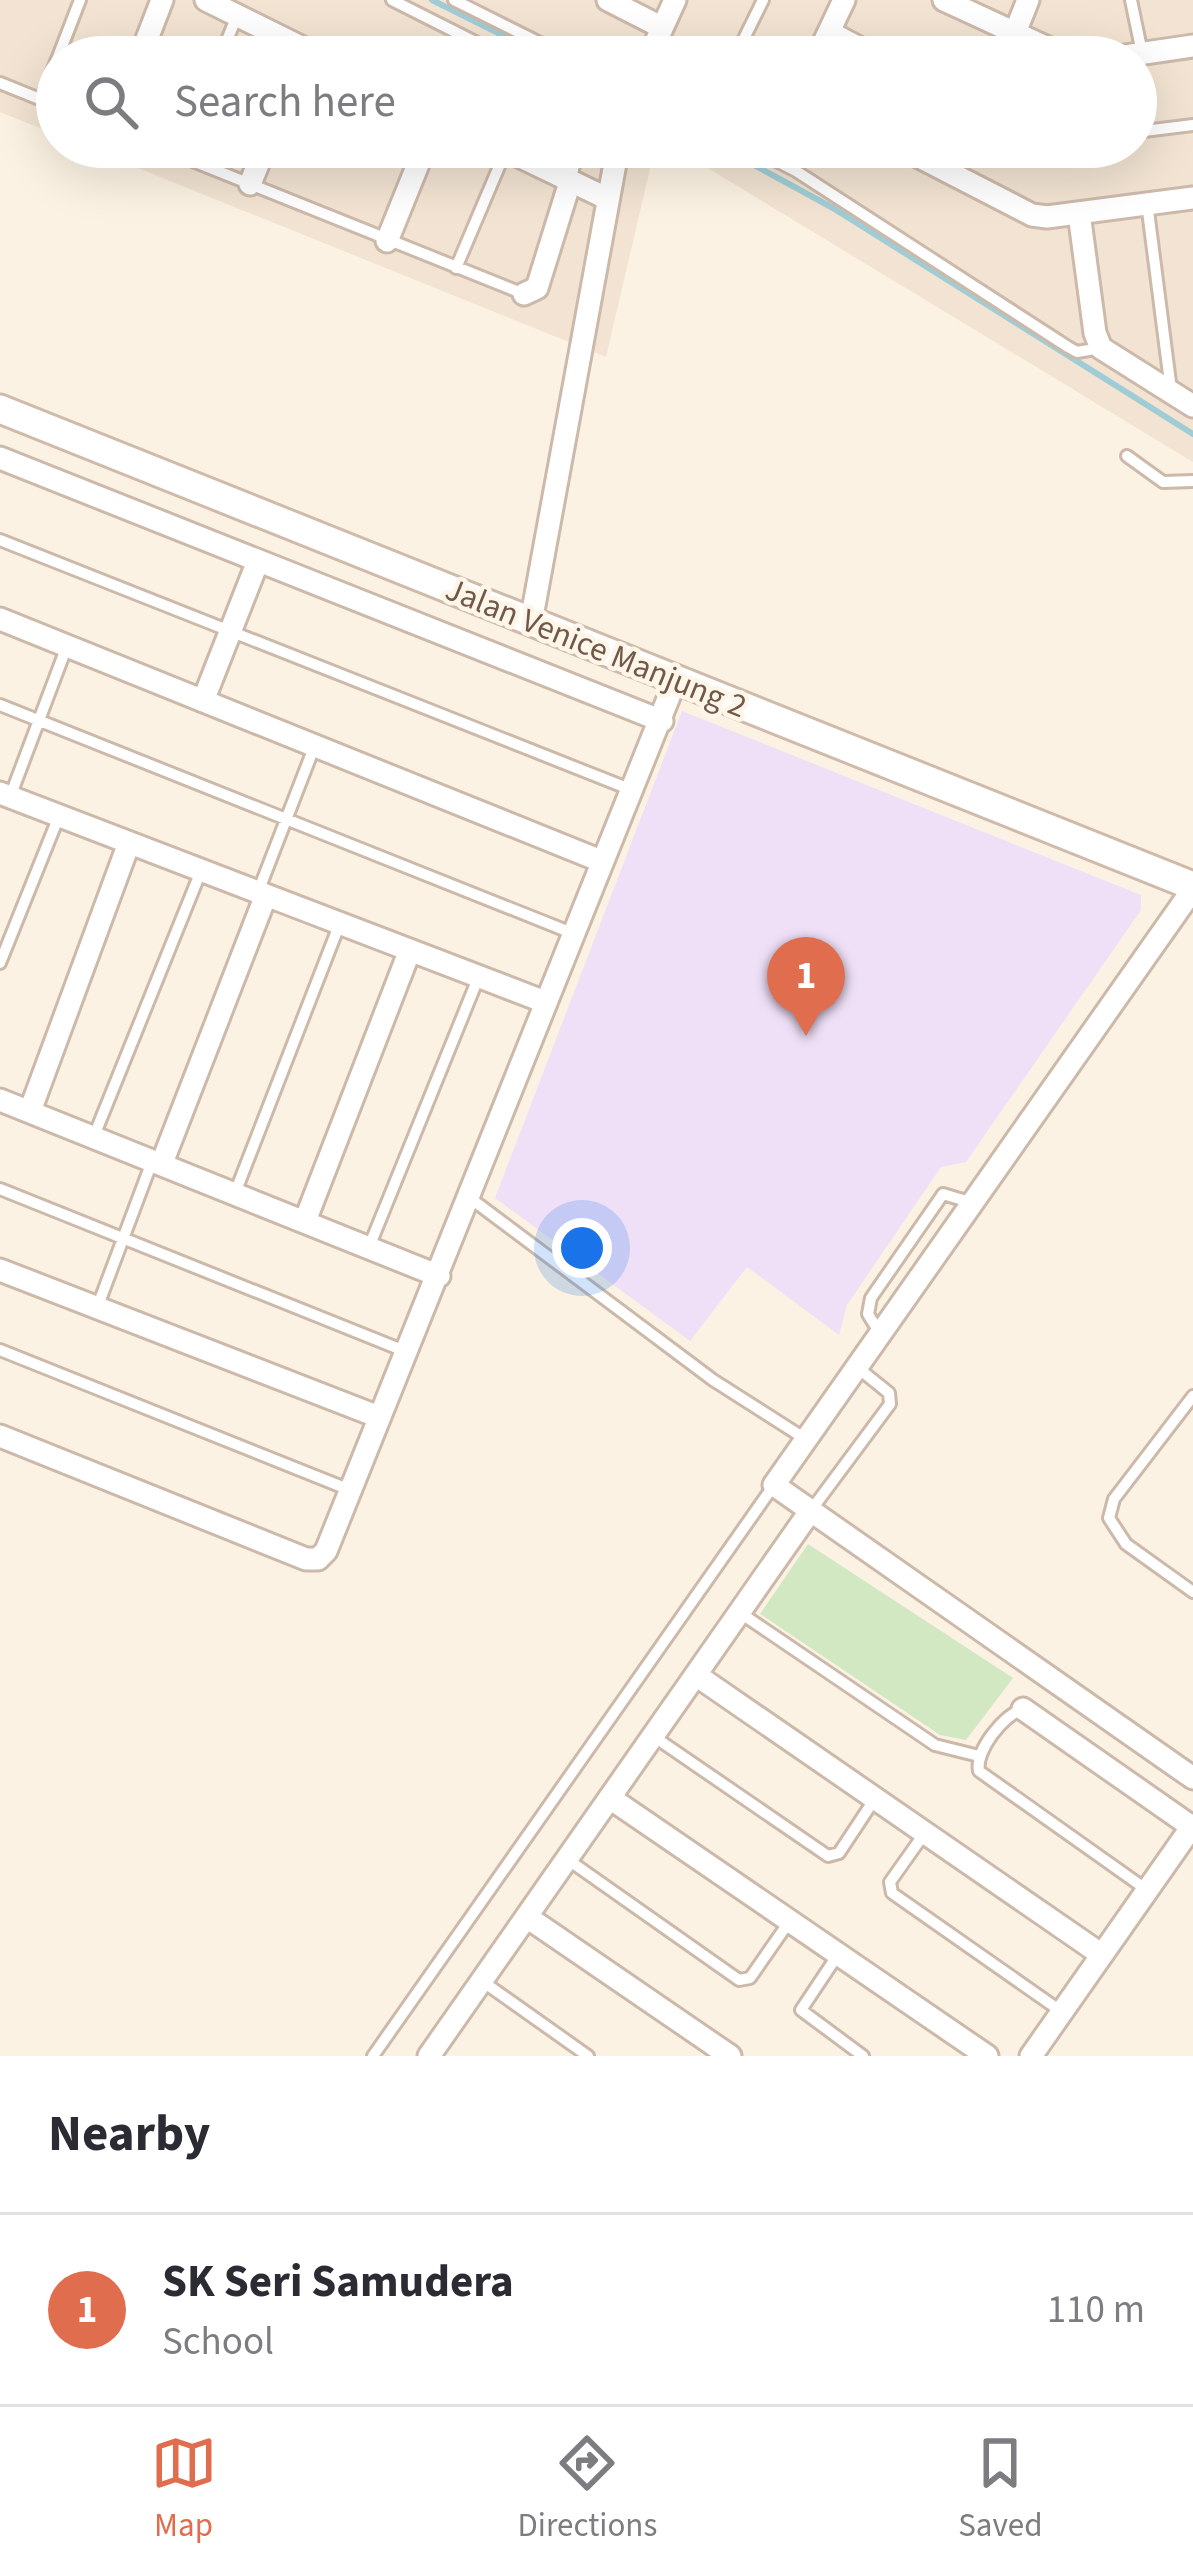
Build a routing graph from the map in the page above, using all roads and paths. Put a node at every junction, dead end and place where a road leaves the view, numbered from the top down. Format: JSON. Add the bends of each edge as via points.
{"nodes":[{"id":1,"x":80,"y":0,"type":"edge"},
{"id":2,"x":162,"y":0,"type":"edge"},
{"id":3,"x":206,"y":0,"type":"edge"},
{"id":4,"x":392,"y":0,"type":"edge"},
{"id":5,"x":454,"y":0,"type":"edge"},
{"id":6,"x":608,"y":0,"type":"edge"},
{"id":7,"x":675,"y":0,"type":"edge"},
{"id":8,"x":763,"y":0,"type":"edge"},
{"id":9,"x":844,"y":0,"type":"edge"},
{"id":10,"x":944,"y":0,"type":"edge"},
{"id":11,"x":1028,"y":0,"type":"edge"},
{"id":12,"x":1131,"y":0,"type":"edge"},
{"id":13,"x":237,"y":15,"type":"junction"},
{"id":14,"x":661,"y":27,"type":"junction"},
{"id":15,"x":831,"y":27,"type":"junction"},
{"id":16,"x":1014,"y":35,"type":"joint"},
{"id":17,"x":66,"y":36,"type":"edge"},
{"id":18,"x":148,"y":36,"type":"edge"},
{"id":19,"x":228,"y":36,"type":"edge"},
{"id":20,"x":276,"y":36,"type":"edge"},
{"id":21,"x":463,"y":36,"type":"edge"},
{"id":22,"x":526,"y":36,"type":"edge"},
{"id":23,"x":657,"y":36,"type":"edge"},
{"id":24,"x":745,"y":36,"type":"edge"},
{"id":25,"x":827,"y":36,"type":"edge"},
{"id":26,"x":848,"y":36,"type":"edge"},
{"id":27,"x":1138,"y":36,"type":"edge"},
{"id":28,"x":1193,"y":46,"type":"edge"},
{"id":29,"x":1157,"y":51,"type":"edge"},
{"id":30,"x":0,"y":83,"type":"edge"},
{"id":31,"x":36,"y":98,"type":"edge"},
{"id":32,"x":1193,"y":125,"type":"edge"},
{"id":33,"x":1157,"y":130,"type":"edge"},
{"id":34,"x":216,"y":168,"type":"edge"},
{"id":35,"x":256,"y":168,"type":"edge"},
{"id":36,"x":417,"y":168,"type":"edge"},
{"id":37,"x":495,"y":168,"type":"edge"},
{"id":38,"x":542,"y":168,"type":"edge"},
{"id":39,"x":573,"y":168,"type":"edge"},
{"id":40,"x":613,"y":168,"type":"edge"},
{"id":41,"x":790,"y":168,"type":"edge"},
{"id":42,"x":941,"y":168,"type":"edge"},
{"id":43,"x":570,"y":182,"type":"junction"},
{"id":44,"x":250,"y":184,"type":"junction"},
{"id":45,"x":606,"y":198,"type":"junction"},
{"id":46,"x":1193,"y":198,"type":"edge"},
{"id":47,"x":1147,"y":203,"type":"junction"},
{"id":48,"x":1079,"y":213,"type":"junction"},
{"id":49,"x":387,"y":241,"type":"junction"},
{"id":50,"x":456,"y":268,"type":"junction"},
{"id":51,"x":524,"y":294,"type":"joint"},
{"id":52,"x":1101,"y":348,"type":"junction"},
{"id":53,"x":1172,"y":393,"type":"junction"},
{"id":54,"x":1193,"y":406,"type":"edge"},
{"id":55,"x":0,"y":409,"type":"edge"},
{"id":56,"x":1127,"y":456,"type":"dead end"},
{"id":57,"x":0,"y":458,"type":"edge"},
{"id":58,"x":1193,"y":481,"type":"edge"},
{"id":59,"x":0,"y":539,"type":"edge"},
{"id":60,"x":258,"y":561,"type":"junction"},
{"id":61,"x":0,"y":619,"type":"edge"},
{"id":62,"x":531,"y":622,"type":"junction"},
{"id":63,"x":231,"y":630,"type":"junction"},
{"id":64,"x":67,"y":646,"type":"junction"},
{"id":65,"x":676,"y":679,"type":"junction"},
{"id":66,"x":203,"y":700,"type":"junction"},
{"id":67,"x":0,"y":705,"type":"edge"},
{"id":68,"x":39,"y":720,"type":"junction"},
{"id":69,"x":662,"y":721,"type":"junction"},
{"id":70,"x":315,"y":745,"type":"junction"},
{"id":71,"x":632,"y":790,"type":"junction"},
{"id":72,"x":5,"y":795,"type":"edge"},
{"id":73,"x":59,"y":816,"type":"junction"},
{"id":74,"x":286,"y":819,"type":"junction"},
{"id":75,"x":128,"y":843,"type":"junction"},
{"id":76,"x":601,"y":860,"type":"junction"},
{"id":77,"x":201,"y":871,"type":"junction"},
{"id":78,"x":1193,"y":887,"type":"edge"},
{"id":79,"x":262,"y":894,"type":"junction"},
{"id":80,"x":340,"y":923,"type":"junction"},
{"id":81,"x":572,"y":934,"type":"junction"},
{"id":82,"x":410,"y":950,"type":"junction"},
{"id":83,"x":0,"y":963,"type":"edge"},
{"id":84,"x":479,"y":976,"type":"junction"},
{"id":85,"x":545,"y":1002,"type":"junction"},
{"id":86,"x":0,"y":1100,"type":"edge"},
{"id":87,"x":30,"y":1111,"type":"junction"},
{"id":88,"x":94,"y":1136,"type":"junction"},
{"id":89,"x":158,"y":1161,"type":"junction"},
{"id":90,"x":0,"y":1189,"type":"edge"},
{"id":91,"x":235,"y":1192,"type":"junction"},
{"id":92,"x":470,"y":1198,"type":"junction"},
{"id":93,"x":305,"y":1221,"type":"junction"},
{"id":94,"x":124,"y":1237,"type":"junction"},
{"id":95,"x":369,"y":1247,"type":"junction"},
{"id":96,"x":0,"y":1270,"type":"edge"},
{"id":97,"x":439,"y":1276,"type":"junction"},
{"id":98,"x":97,"y":1308,"type":"junction"},
{"id":99,"x":0,"y":1350,"type":"edge"},
{"id":100,"x":407,"y":1352,"type":"junction"},
{"id":101,"x":858,"y":1368,"type":"junction"},
{"id":102,"x":1191,"y":1404,"type":"edge"},
{"id":103,"x":379,"y":1417,"type":"junction"},
{"id":104,"x":0,"y":1436,"type":"edge"},
{"id":105,"x":807,"y":1440,"type":"junction"},
{"id":106,"x":774,"y":1486,"type":"junction"},
{"id":107,"x":350,"y":1490,"type":"junction"},
{"id":108,"x":811,"y":1510,"type":"junction"},
{"id":109,"x":1193,"y":1592,"type":"edge"},
{"id":110,"x":739,"y":1612,"type":"junction"},
{"id":111,"x":696,"y":1675,"type":"junction"},
{"id":112,"x":1023,"y":1709,"type":"joint"},
{"id":113,"x":653,"y":1736,"type":"junction"},
{"id":114,"x":979,"y":1756,"type":"junction"},
{"id":115,"x":1193,"y":1778,"type":"edge"},
{"id":116,"x":877,"y":1797,"type":"junction"},
{"id":117,"x":610,"y":1798,"type":"junction"},
{"id":118,"x":1192,"y":1826,"type":"edge"},
{"id":119,"x":926,"y":1831,"type":"junction"},
{"id":120,"x":568,"y":1859,"type":"junction"},
{"id":121,"x":1147,"y":1890,"type":"junction"},
{"id":122,"x":527,"y":1918,"type":"junction"},
{"id":123,"x":790,"y":1920,"type":"junction"},
{"id":124,"x":839,"y":1953,"type":"junction"},
{"id":125,"x":1102,"y":1954,"type":"junction"},
{"id":126,"x":482,"y":1981,"type":"junction"},
{"id":127,"x":1061,"y":2012,"type":"junction"},
{"id":128,"x":701,"y":2048,"type":"edge"},
{"id":129,"x":434,"y":2049,"type":"edge"},
{"id":130,"x":374,"y":2056,"type":"edge"},
{"id":131,"x":458,"y":2056,"type":"edge"},
{"id":132,"x":588,"y":2056,"type":"edge"},
{"id":133,"x":730,"y":2056,"type":"edge"},
{"id":134,"x":863,"y":2056,"type":"edge"},
{"id":135,"x":988,"y":2056,"type":"edge"},
{"id":136,"x":1031,"y":2056,"type":"edge"}],
"edges":[{"from":1,"to":17,"type":"lane"},
{"from":2,"to":18,"type":"street"},
{"from":3,"to":13,"type":"street"},
{"from":4,"to":21,"type":"lane"},
{"from":5,"to":22,"type":"lane"},
{"from":6,"to":14,"type":"street"},
{"from":7,"to":14,"type":"street"},
{"from":8,"to":24,"type":"lane"},
{"from":9,"to":15,"type":"street"},
{"from":10,"to":16,"type":"street"},
{"from":11,"to":16,"type":"street"},
{"from":12,"to":27,"type":"lane"},
{"from":13,"to":19,"type":"lane"},
{"from":13,"to":20,"type":"street"},
{"from":14,"to":23,"type":"street"},
{"from":15,"to":25,"type":"street"},
{"from":15,"to":26,"type":"lane"},
{"from":28,"to":29,"type":"street"},
{"from":30,"to":31,"type":"lane"},
{"from":32,"to":33,"type":"lane"},
{"from":34,"to":44,"type":"lane"},
{"from":35,"to":44,"type":"street"},
{"from":36,"to":49,"type":"street"},
{"from":37,"to":50,"type":"lane"},
{"from":38,"to":43,"type":"street"},
{"from":39,"to":43,"type":"lane"},
{"from":40,"to":45,"type":"street"},
{"from":41,"to":52,"type":"lane","via":[[1068,347]]},
{"from":42,"to":48,"type":"street","via":[[1032,215]]},
{"from":43,"to":45,"type":"street"},
{"from":43,"to":51,"type":"street","via":[[537,288]]},
{"from":44,"to":49,"type":"lane"},
{"from":45,"to":62,"type":"street"},
{"from":46,"to":47,"type":"street"},
{"from":47,"to":48,"type":"street"},
{"from":47,"to":53,"type":"lane"},
{"from":48,"to":52,"type":"street"},
{"from":49,"to":50,"type":"lane"},
{"from":50,"to":51,"type":"lane"},
{"from":52,"to":53,"type":"street"},
{"from":53,"to":54,"type":"street"},
{"from":55,"to":62,"type":"street","name":"Jalan Venice Manjung 2"},
{"from":56,"to":58,"type":"lane","via":[[1163,482]]},
{"from":57,"to":60,"type":"street"},
{"from":59,"to":63,"type":"lane"},
{"from":60,"to":63,"type":"street"},
{"from":60,"to":69,"type":"street"},
{"from":61,"to":64,"type":"street"},
{"from":62,"to":65,"type":"street","name":"Jalan Venice Manjung 2"},
{"from":63,"to":66,"type":"street"},
{"from":63,"to":71,"type":"lane"},
{"from":64,"to":66,"type":"street"},
{"from":64,"to":68,"type":"lane"},
{"from":65,"to":69,"type":"street"},
{"from":65,"to":78,"type":"street","name":"Jalan Venice Manjung 2"},
{"from":66,"to":70,"type":"street"},
{"from":67,"to":68,"type":"lane"},
{"from":68,"to":72,"type":"lane"},
{"from":68,"to":74,"type":"lane"},
{"from":69,"to":71,"type":"street"},
{"from":70,"to":74,"type":"lane"},
{"from":70,"to":76,"type":"street"},
{"from":71,"to":76,"type":"street"},
{"from":72,"to":73,"type":"street"},
{"from":73,"to":75,"type":"street"},
{"from":73,"to":83,"type":"lane"},
{"from":74,"to":79,"type":"lane"},
{"from":74,"to":81,"type":"lane"},
{"from":75,"to":77,"type":"street"},
{"from":75,"to":87,"type":"street"},
{"from":76,"to":81,"type":"street"},
{"from":77,"to":79,"type":"street"},
{"from":77,"to":88,"type":"lane"},
{"from":78,"to":101,"type":"street"},
{"from":79,"to":80,"type":"street"},
{"from":79,"to":89,"type":"street"},
{"from":80,"to":82,"type":"street"},
{"from":80,"to":91,"type":"lane"},
{"from":81,"to":85,"type":"street"},
{"from":82,"to":84,"type":"street"},
{"from":82,"to":93,"type":"street"},
{"from":84,"to":85,"type":"street"},
{"from":84,"to":95,"type":"lane"},
{"from":85,"to":92,"type":"street"},
{"from":86,"to":87,"type":"street"},
{"from":87,"to":88,"type":"street"},
{"from":88,"to":89,"type":"street"},
{"from":89,"to":91,"type":"street"},
{"from":89,"to":94,"type":"lane"},
{"from":90,"to":94,"type":"lane"},
{"from":91,"to":93,"type":"street"},
{"from":92,"to":97,"type":"street"},
{"from":92,"to":105,"type":"lane","via":[[713,1380]]},
{"from":93,"to":95,"type":"street"},
{"from":94,"to":98,"type":"lane"},
{"from":94,"to":100,"type":"lane"},
{"from":95,"to":97,"type":"street"},
{"from":96,"to":98,"type":"street"},
{"from":97,"to":100,"type":"street"},
{"from":98,"to":103,"type":"street"},
{"from":99,"to":107,"type":"lane"},
{"from":100,"to":103,"type":"street"},
{"from":101,"to":105,"type":"street"},
{"from":101,"to":108,"type":"lane","via":[[889,1393],[890,1404]]},
{"from":102,"to":109,"type":"lane","via":[[1114,1499],[1109,1518],[1126,1544]]},
{"from":103,"to":107,"type":"street"},
{"from":104,"to":107,"type":"street","via":[[306,1559],[326,1550]]},
{"from":105,"to":106,"type":"street"},
{"from":106,"to":108,"type":"street"},
{"from":106,"to":130,"type":"lane"},
{"from":108,"to":110,"type":"street"},
{"from":108,"to":115,"type":"street"},
{"from":110,"to":111,"type":"street"},
{"from":110,"to":114,"type":"lane","via":[[934,1745]]},
{"from":111,"to":113,"type":"street"},
{"from":111,"to":116,"type":"street"},
{"from":112,"to":114,"type":"lane","via":[[1011,1713]]},
{"from":112,"to":118,"type":"street"},
{"from":113,"to":116,"type":"lane","via":[[828,1856],[839,1853]]},
{"from":113,"to":117,"type":"street"},
{"from":114,"to":121,"type":"lane","via":[[979,1771]]},
{"from":116,"to":119,"type":"street"},
{"from":117,"to":120,"type":"street"},
{"from":117,"to":123,"type":"street"},
{"from":118,"to":121,"type":"street"},
{"from":119,"to":125,"type":"street"},
{"from":119,"to":127,"type":"lane","via":[[890,1882],[892,1893]]},
{"from":120,"to":122,"type":"street"},
{"from":120,"to":123,"type":"lane","via":[[740,1981],[751,1978]]},
{"from":121,"to":125,"type":"street"},
{"from":122,"to":126,"type":"street"},
{"from":122,"to":128,"type":"street"},
{"from":123,"to":124,"type":"street"},
{"from":124,"to":134,"type":"lane","via":[[801,2010]]},
{"from":124,"to":135,"type":"street"},
{"from":125,"to":127,"type":"street"},
{"from":126,"to":129,"type":"street"},
{"from":126,"to":132,"type":"lane"},
{"from":127,"to":136,"type":"street"},
{"from":128,"to":133,"type":"street"},
{"from":129,"to":131,"type":"street"}]}
